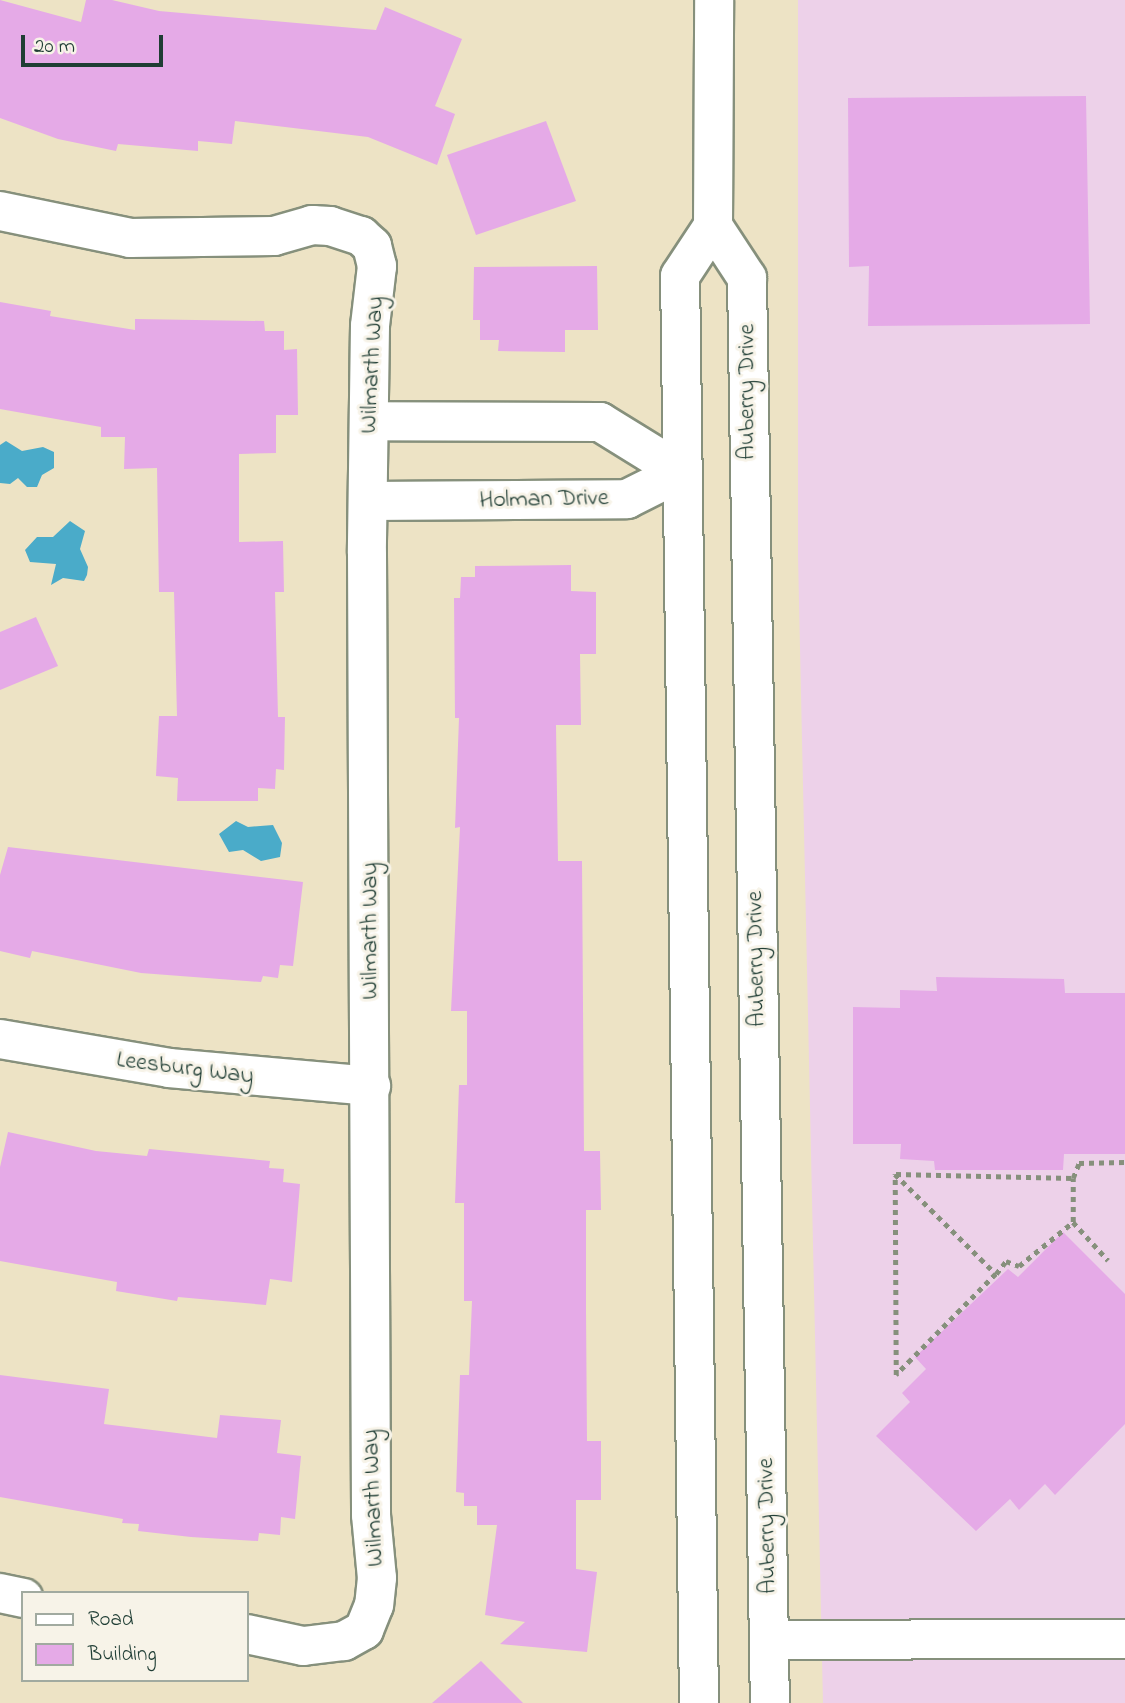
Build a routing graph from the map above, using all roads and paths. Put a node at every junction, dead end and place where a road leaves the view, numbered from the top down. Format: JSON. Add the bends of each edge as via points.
{"nodes":[{"id":1,"x":714,"y":0,"type":"edge"},
{"id":2,"x":0,"y":211,"type":"edge"},
{"id":3,"x":713,"y":226,"type":"junction"},
{"id":4,"x":369,"y":421,"type":"junction"},
{"id":5,"x":681,"y":472,"type":"junction"},
{"id":6,"x":368,"y":502,"type":"junction"},
{"id":7,"x":0,"y":1039,"type":"edge"},
{"id":8,"x":371,"y":1086,"type":"junction"},
{"id":9,"x":1125,"y":1162,"type":"edge"},
{"id":10,"x":895,"y":1174,"type":"junction"},
{"id":11,"x":1073,"y":1178,"type":"junction"},
{"id":12,"x":1073,"y":1222,"type":"junction"},
{"id":13,"x":1108,"y":1260,"type":"dead end"},
{"id":14,"x":996,"y":1274,"type":"junction"},
{"id":15,"x":0,"y":1593,"type":"edge"},
{"id":16,"x":21,"y":1598,"type":"edge"},
{"id":17,"x":248,"y":1634,"type":"edge"},
{"id":18,"x":1125,"y":1639,"type":"edge"},
{"id":19,"x":770,"y":1640,"type":"junction"},
{"id":20,"x":699,"y":1703,"type":"edge"},
{"id":21,"x":770,"y":1703,"type":"edge"}],
"edges":[{"from":1,"to":3,"type":"street"},
{"from":2,"to":4,"type":"street","name":"Wilmarth Way","via":[[130,238],[274,236],[312,225],[361,236],[372,246],[377,266],[370,326]]},
{"from":3,"to":5,"type":"street","via":[[680,276]]},
{"from":3,"to":19,"type":"street","name":"Auberry Drive","via":[[747,278]]},
{"from":4,"to":5,"type":"street","via":[[600,422]]},
{"from":4,"to":6,"type":"street","name":"Wilmarth Way"},
{"from":5,"to":6,"type":"street","name":"Holman Drive","via":[[627,499]]},
{"from":5,"to":20,"type":"street"},
{"from":6,"to":8,"type":"street","name":"Wilmarth Way"},
{"from":7,"to":8,"type":"street","name":"Leesburg Way","via":[[169,1068]]},
{"from":8,"to":17,"type":"street","name":"Wilmarth Way","via":[[374,1605],[364,1630],[344,1641],[303,1646]]},
{"from":9,"to":11,"type":"path","via":[[1079,1163]]},
{"from":10,"to":11,"type":"path"},
{"from":10,"to":14,"type":"path"},
{"from":10,"to":14,"type":"path","via":[[896,1375]]},
{"from":11,"to":12,"type":"path"},
{"from":12,"to":13,"type":"path"},
{"from":12,"to":14,"type":"path","via":[[1019,1266],[1006,1261]]},
{"from":15,"to":16,"type":"street"},
{"from":18,"to":19,"type":"street"},
{"from":19,"to":21,"type":"street","name":"Auberry Drive"}]}
